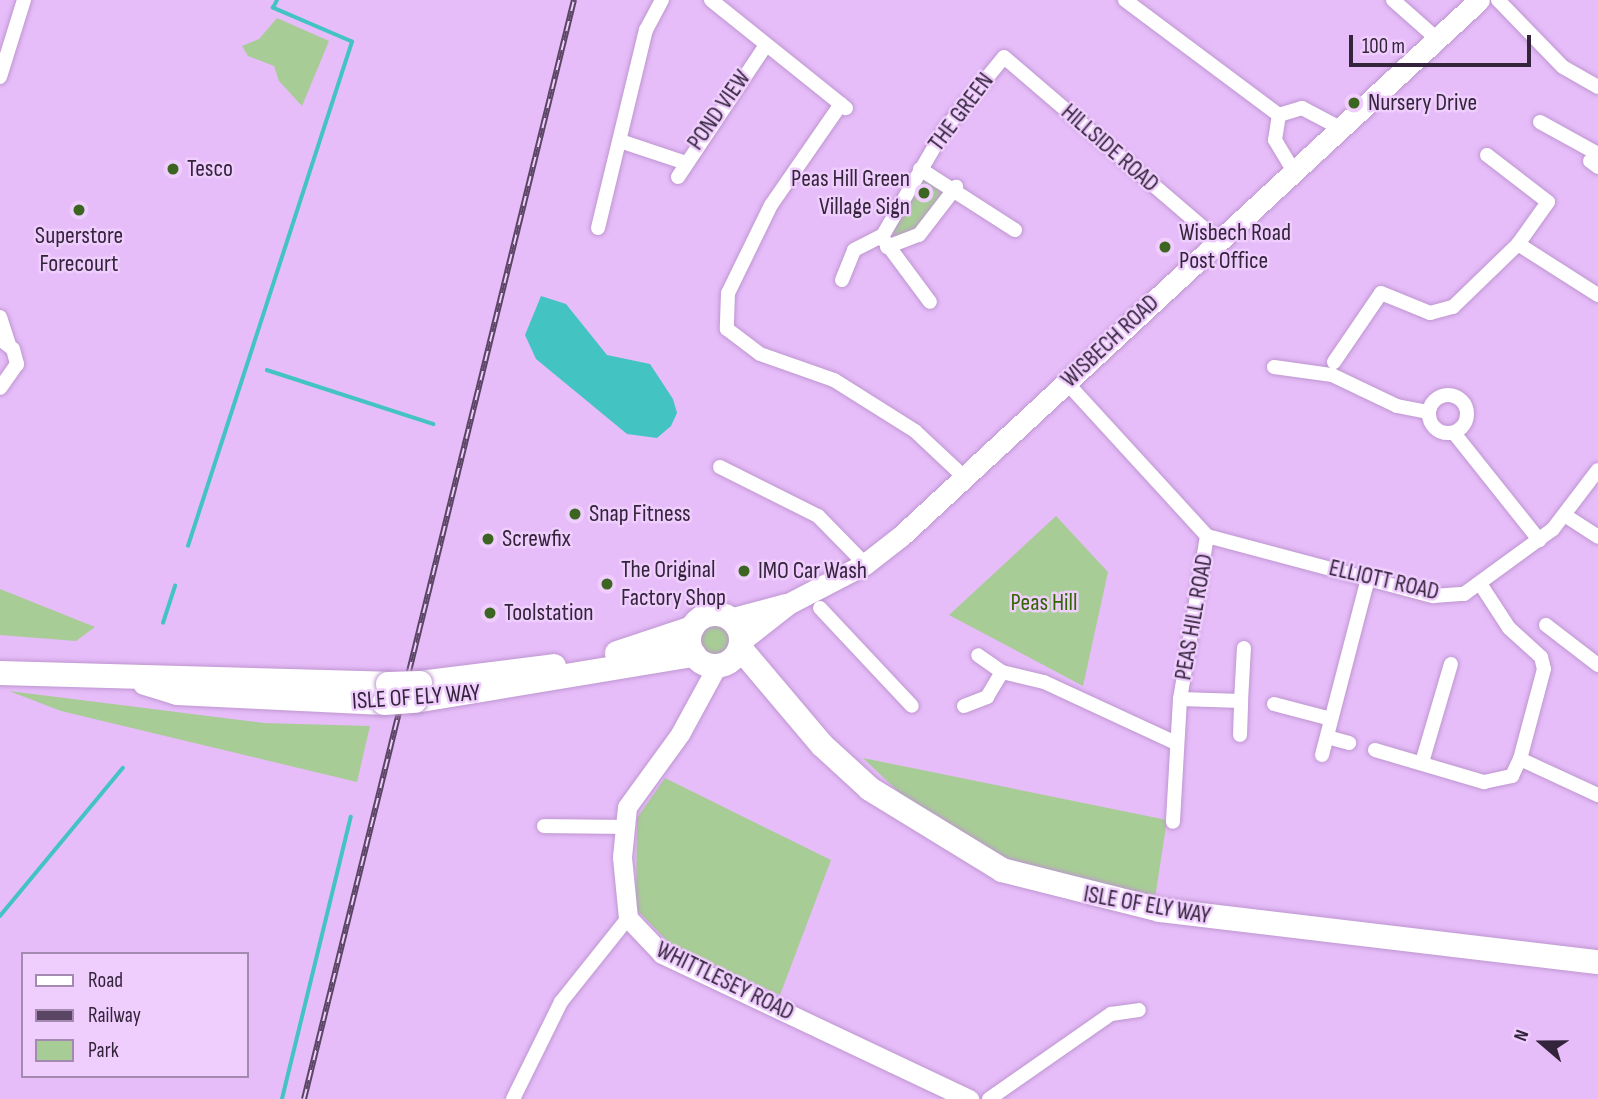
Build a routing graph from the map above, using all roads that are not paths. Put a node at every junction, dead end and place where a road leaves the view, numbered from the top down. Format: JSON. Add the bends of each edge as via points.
{"nodes":[{"id":1,"x":24,"y":0,"type":"edge"},
{"id":2,"x":663,"y":0,"type":"edge"},
{"id":3,"x":711,"y":0,"type":"edge"},
{"id":4,"x":1125,"y":0,"type":"edge"},
{"id":5,"x":1393,"y":0,"type":"edge"},
{"id":6,"x":1479,"y":0,"type":"edge"},
{"id":7,"x":1498,"y":0,"type":"edge"},
{"id":8,"x":1436,"y":38,"type":"junction"},
{"id":9,"x":766,"y":45,"type":"junction"},
{"id":10,"x":1004,"y":57,"type":"joint"},
{"id":11,"x":0,"y":76,"type":"edge"},
{"id":12,"x":1598,"y":87,"type":"edge"},
{"id":13,"x":1279,"y":115,"type":"junction"},
{"id":14,"x":1540,"y":122,"type":"dead end"},
{"id":15,"x":1340,"y":128,"type":"junction"},
{"id":16,"x":620,"y":141,"type":"junction"},
{"id":17,"x":1487,"y":155,"type":"dead end"},
{"id":18,"x":1595,"y":161,"type":"edge"},
{"id":19,"x":683,"y":162,"type":"junction"},
{"id":20,"x":920,"y":169,"type":"junction"},
{"id":21,"x":1293,"y":170,"type":"junction"},
{"id":22,"x":678,"y":177,"type":"dead end"},
{"id":23,"x":956,"y":187,"type":"junction"},
{"id":24,"x":598,"y":228,"type":"dead end"},
{"id":25,"x":1015,"y":230,"type":"dead end"},
{"id":26,"x":1216,"y":239,"type":"junction"},
{"id":27,"x":885,"y":242,"type":"junction"},
{"id":28,"x":1518,"y":244,"type":"junction"},
{"id":29,"x":842,"y":280,"type":"dead end"},
{"id":30,"x":1598,"y":295,"type":"edge"},
{"id":31,"x":930,"y":303,"type":"dead end"},
{"id":32,"x":0,"y":317,"type":"edge"},
{"id":33,"x":4,"y":341,"type":"edge"},
{"id":34,"x":1334,"y":362,"type":"dead end"},
{"id":35,"x":1274,"y":367,"type":"dead end"},
{"id":36,"x":1066,"y":382,"type":"junction"},
{"id":37,"x":1,"y":388,"type":"edge"},
{"id":38,"x":1428,"y":412,"type":"junction"},
{"id":39,"x":1454,"y":433,"type":"junction"},
{"id":40,"x":720,"y":467,"type":"dead end"},
{"id":41,"x":1598,"y":470,"type":"edge"},
{"id":42,"x":963,"y":476,"type":"junction"},
{"id":43,"x":1566,"y":516,"type":"junction"},
{"id":44,"x":1208,"y":536,"type":"junction"},
{"id":45,"x":1598,"y":537,"type":"edge"},
{"id":46,"x":1539,"y":540,"type":"junction"},
{"id":47,"x":865,"y":564,"type":"junction"},
{"id":48,"x":1368,"y":578,"type":"junction"},
{"id":49,"x":1481,"y":585,"type":"junction"},
{"id":50,"x":788,"y":604,"type":"junction"},
{"id":51,"x":820,"y":608,"type":"dead end"},
{"id":52,"x":730,"y":619,"type":"junction"},
{"id":53,"x":1546,"y":625,"type":"dead end"},
{"id":54,"x":692,"y":628,"type":"junction"},
{"id":55,"x":1244,"y":648,"type":"dead end"},
{"id":56,"x":720,"y":655,"type":"junction"},
{"id":57,"x":978,"y":655,"type":"dead end"},
{"id":58,"x":1451,"y":664,"type":"dead end"},
{"id":59,"x":1598,"y":665,"type":"edge"},
{"id":60,"x":1002,"y":672,"type":"junction"},
{"id":61,"x":0,"y":673,"type":"edge"},
{"id":62,"x":417,"y":692,"type":"junction"},
{"id":63,"x":1180,"y":699,"type":"junction"},
{"id":64,"x":1241,"y":701,"type":"junction"},
{"id":65,"x":1274,"y":704,"type":"dead end"},
{"id":66,"x":912,"y":706,"type":"dead end"},
{"id":67,"x":964,"y":706,"type":"dead end"},
{"id":68,"x":1331,"y":719,"type":"junction"},
{"id":69,"x":1240,"y":735,"type":"dead end"},
{"id":70,"x":1327,"y":737,"type":"junction"},
{"id":71,"x":1175,"y":743,"type":"junction"},
{"id":72,"x":1349,"y":743,"type":"dead end"},
{"id":73,"x":1375,"y":750,"type":"dead end"},
{"id":74,"x":1322,"y":755,"type":"dead end"},
{"id":75,"x":1423,"y":759,"type":"junction"},
{"id":76,"x":1520,"y":759,"type":"junction"},
{"id":77,"x":1598,"y":795,"type":"edge"},
{"id":78,"x":1173,"y":822,"type":"dead end"},
{"id":79,"x":544,"y":827,"type":"dead end"},
{"id":80,"x":622,"y":827,"type":"junction"},
{"id":81,"x":628,"y":918,"type":"junction"},
{"id":82,"x":1598,"y":962,"type":"edge"},
{"id":83,"x":1139,"y":1010,"type":"dead end"},
{"id":84,"x":513,"y":1099,"type":"edge"},
{"id":85,"x":969,"y":1099,"type":"edge"},
{"id":86,"x":989,"y":1099,"type":"edge"}],
"edges":[{"from":1,"to":11,"type":"street"},
{"from":2,"to":16,"type":"street","via":[[646,30]]},
{"from":3,"to":9,"type":"street"},
{"from":4,"to":13,"type":"street"},
{"from":5,"to":8,"type":"street"},
{"from":6,"to":8,"type":"main road","name":"WISBECH ROAD"},
{"from":7,"to":12,"type":"street","via":[[1556,61]]},
{"from":8,"to":15,"type":"main road","name":"WISBECH ROAD"},
{"from":9,"to":19,"type":"street","name":"POND VIEW"},
{"from":9,"to":42,"type":"street","via":[[843,106],[771,205],[727,293],[727,329],[760,354],[835,380],[915,431]]},
{"from":10,"to":20,"type":"street","name":"THE GREEN"},
{"from":10,"to":26,"type":"street","name":"HILLSIDE ROAD"},
{"from":13,"to":15,"type":"street","via":[[1302,108]]},
{"from":13,"to":21,"type":"street","via":[[1275,140]]},
{"from":14,"to":18,"type":"street"},
{"from":15,"to":21,"type":"main road","name":"WISBECH ROAD"},
{"from":16,"to":19,"type":"street"},
{"from":16,"to":24,"type":"street"},
{"from":17,"to":28,"type":"street","via":[[1548,202]]},
{"from":19,"to":22,"type":"street","name":"POND VIEW"},
{"from":20,"to":23,"type":"street","name":"THE GREEN"},
{"from":20,"to":27,"type":"street","name":"THE GREEN"},
{"from":21,"to":26,"type":"main road","name":"WISBECH ROAD"},
{"from":23,"to":25,"type":"street","name":"THE GREEN"},
{"from":23,"to":27,"type":"street","name":"THE GREEN","via":[[919,235]]},
{"from":26,"to":36,"type":"main road","name":"WISBECH ROAD"},
{"from":27,"to":29,"type":"street","name":"THE GREEN","via":[[854,250]]},
{"from":27,"to":31,"type":"street"},
{"from":28,"to":30,"type":"street"},
{"from":28,"to":34,"type":"street","via":[[1453,307],[1430,313],[1381,293]]},
{"from":32,"to":33,"type":"street"},
{"from":33,"to":37,"type":"street","via":[[17,364]]},
{"from":35,"to":38,"type":"street","via":[[1332,375],[1397,406]]},
{"from":36,"to":42,"type":"main road","name":"WISBECH ROAD"},
{"from":36,"to":44,"type":"street","name":"PEAS HILL ROAD"},
{"from":38,"to":39,"type":"street","via":[[1433,427]]},
{"from":38,"to":39,"type":"street","via":[[1444,395],[1461,399],[1468,414]]},
{"from":39,"to":46,"type":"street"},
{"from":40,"to":47,"type":"street","via":[[818,516]]},
{"from":41,"to":43,"type":"street","name":"ELLIOTT ROAD"},
{"from":42,"to":47,"type":"main road","name":"WISBECH ROAD"},
{"from":43,"to":45,"type":"street"},
{"from":43,"to":46,"type":"street","name":"ELLIOTT ROAD"},
{"from":44,"to":48,"type":"street","name":"ELLIOTT ROAD"},
{"from":44,"to":63,"type":"street","name":"PEAS HILL ROAD"},
{"from":46,"to":49,"type":"street","name":"ELLIOTT ROAD"},
{"from":47,"to":50,"type":"main road","name":"WISBECH ROAD"},
{"from":48,"to":49,"type":"street","name":"ELLIOTT ROAD","via":[[1433,596],[1464,594]]},
{"from":48,"to":68,"type":"street"},
{"from":49,"to":76,"type":"street","via":[[1509,628],[1541,657],[1544,668]]},
{"from":50,"to":52,"type":"main road","name":"WISBECH ROAD"},
{"from":50,"to":56,"type":"main road","name":"WISBECH ROAD"},
{"from":51,"to":66,"type":"street"},
{"from":52,"to":54,"type":"highway","name":"ISLE OF ELY WAY","via":[[711,614]]},
{"from":52,"to":56,"type":"highway"},
{"from":53,"to":59,"type":"street"},
{"from":54,"to":56,"type":"highway"},
{"from":54,"to":62,"type":"highway","name":"ISLE OF ELY WAY","via":[[555,666]]},
{"from":55,"to":64,"type":"street"},
{"from":56,"to":62,"type":"highway","name":"ISLE OF ELY WAY"},
{"from":56,"to":80,"type":"street","via":[[680,734],[632,795]]},
{"from":56,"to":82,"type":"highway","name":"ISLE OF ELY WAY","via":[[765,682],[870,789],[1002,870],[1160,910]]},
{"from":57,"to":60,"type":"street"},
{"from":58,"to":75,"type":"street"},
{"from":60,"to":67,"type":"street","via":[[987,697]]},
{"from":60,"to":71,"type":"street","via":[[1044,682]]},
{"from":61,"to":62,"type":"highway","name":"ISLE OF ELY WAY","bridge":true,"via":[[137,680],[183,675]]},
{"from":63,"to":64,"type":"street"},
{"from":63,"to":71,"type":"street","name":"PEAS HILL ROAD"},
{"from":64,"to":69,"type":"street"},
{"from":65,"to":68,"type":"street"},
{"from":68,"to":70,"type":"street"},
{"from":70,"to":72,"type":"street"},
{"from":70,"to":74,"type":"street"},
{"from":71,"to":78,"type":"street","name":"PEAS HILL ROAD"},
{"from":73,"to":75,"type":"street"},
{"from":75,"to":76,"type":"street","via":[[1484,782],[1512,776]]},
{"from":76,"to":77,"type":"street"},
{"from":79,"to":80,"type":"street"},
{"from":80,"to":81,"type":"street"},
{"from":81,"to":84,"type":"street","via":[[561,1002]]},
{"from":81,"to":85,"type":"street","name":"WHITTLESEY ROAD","via":[[662,954]]},
{"from":83,"to":86,"type":"street","via":[[1111,1014]]}]}
